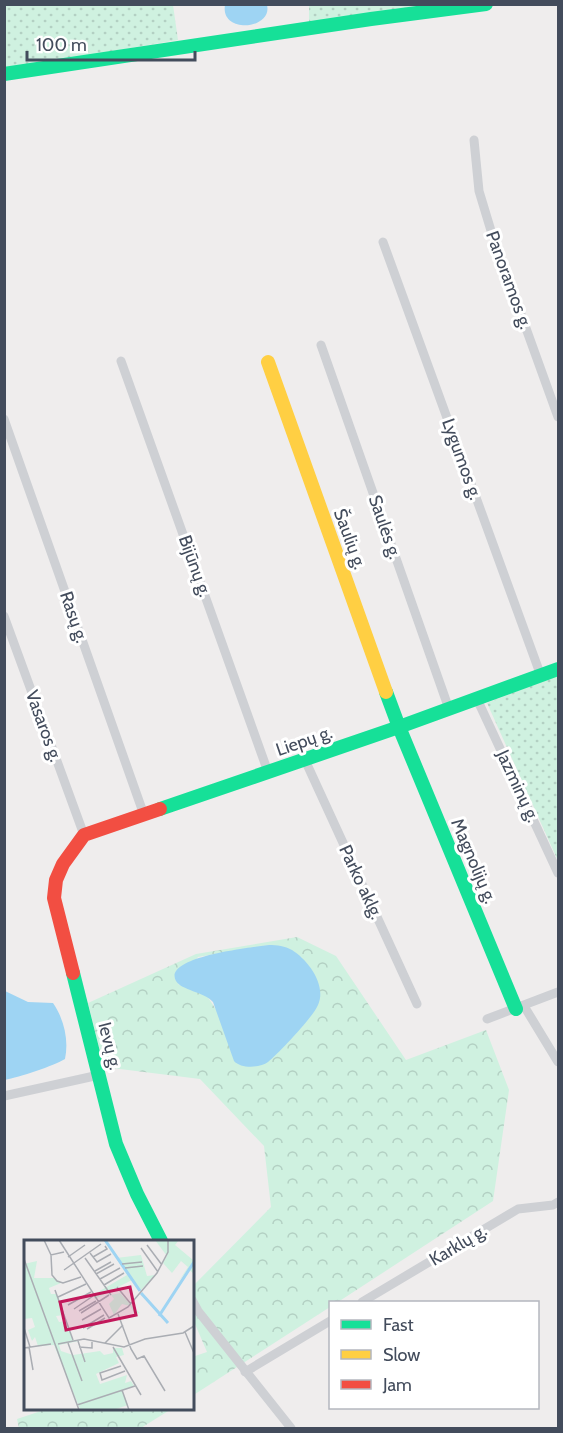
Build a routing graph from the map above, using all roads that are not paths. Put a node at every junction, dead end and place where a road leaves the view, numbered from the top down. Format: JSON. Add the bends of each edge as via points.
{"nodes":[{"id":1,"x":486,"y":4,"type":"edge"},
{"id":2,"x":4,"y":74,"type":"edge"},
{"id":3,"x":474,"y":140,"type":"dead end"},
{"id":4,"x":383,"y":242,"type":"dead end"},
{"id":5,"x":321,"y":345,"type":"dead end"},
{"id":6,"x":121,"y":361,"type":"dead end"},
{"id":7,"x":268,"y":363,"type":"dead end"},
{"id":8,"x":558,"y":417,"type":"edge"},
{"id":9,"x":4,"y":419,"type":"edge"},
{"id":10,"x":4,"y":616,"type":"edge"},
{"id":11,"x":558,"y":669,"type":"edge"},
{"id":12,"x":541,"y":676,"type":"junction"},
{"id":13,"x":477,"y":699,"type":"junction"},
{"id":14,"x":448,"y":709,"type":"junction"},
{"id":15,"x":399,"y":727,"type":"junction"},
{"id":16,"x":305,"y":760,"type":"junction"},
{"id":17,"x":268,"y":772,"type":"junction"},
{"id":18,"x":144,"y":815,"type":"junction"},
{"id":19,"x":84,"y":835,"type":"junction"},
{"id":20,"x":558,"y":873,"type":"edge"},
{"id":21,"x":558,"y":993,"type":"edge"},
{"id":22,"x":417,"y":1004,"type":"dead end"},
{"id":23,"x":520,"y":1007,"type":"junction"},
{"id":24,"x":487,"y":1019,"type":"dead end"},
{"id":25,"x":558,"y":1062,"type":"edge"},
{"id":26,"x":99,"y":1075,"type":"junction"},
{"id":27,"x":4,"y":1096,"type":"edge"},
{"id":28,"x":558,"y":1202,"type":"edge"},
{"id":29,"x":160,"y":1240,"type":"edge"},
{"id":30,"x":364,"y":1301,"type":"edge"},
{"id":31,"x":194,"y":1304,"type":"edge"},
{"id":32,"x":329,"y":1322,"type":"edge"},
{"id":33,"x":245,"y":1372,"type":"junction"},
{"id":34,"x":291,"y":1428,"type":"edge"}],
"edges":[{"from":1,"to":2,"type":"street"},
{"from":3,"to":8,"type":"street","name":"Panoramos g.","via":[[479,191],[492,234]]},
{"from":4,"to":12,"type":"street","name":"Lygumos g."},
{"from":5,"to":14,"type":"street","name":"Saulės g."},
{"from":6,"to":17,"type":"street","name":"Bijūnų g."},
{"from":7,"to":15,"type":"street","name":"Šaulių g."},
{"from":9,"to":18,"type":"street","name":"Rasų g."},
{"from":10,"to":19,"type":"street","name":"Vasaros g."},
{"from":11,"to":12,"type":"street","name":"Liepų g."},
{"from":12,"to":13,"type":"street","name":"Liepų g."},
{"from":13,"to":14,"type":"street","name":"Liepų g."},
{"from":13,"to":20,"type":"street","name":"Jazminų g."},
{"from":14,"to":15,"type":"street","name":"Liepų g."},
{"from":15,"to":16,"type":"street","name":"Liepų g."},
{"from":15,"to":23,"type":"street","name":"Magnolijų g."},
{"from":16,"to":17,"type":"street","name":"Liepų g."},
{"from":16,"to":22,"type":"street","name":"Parko aklg."},
{"from":17,"to":18,"type":"street","name":"Liepų g."},
{"from":18,"to":19,"type":"street","name":"Liepų g."},
{"from":19,"to":26,"type":"street","name":"Ievų g.","via":[[58,872],[54,898]]},
{"from":21,"to":23,"type":"street"},
{"from":23,"to":24,"type":"street"},
{"from":23,"to":25,"type":"street"},
{"from":26,"to":27,"type":"street"},
{"from":26,"to":29,"type":"street","name":"Ievų g.","via":[[116,1144]]},
{"from":28,"to":30,"type":"street","name":"Karklų g.","via":[[518,1209]]},
{"from":31,"to":33,"type":"street"},
{"from":32,"to":33,"type":"street"},
{"from":33,"to":34,"type":"street"}]}
